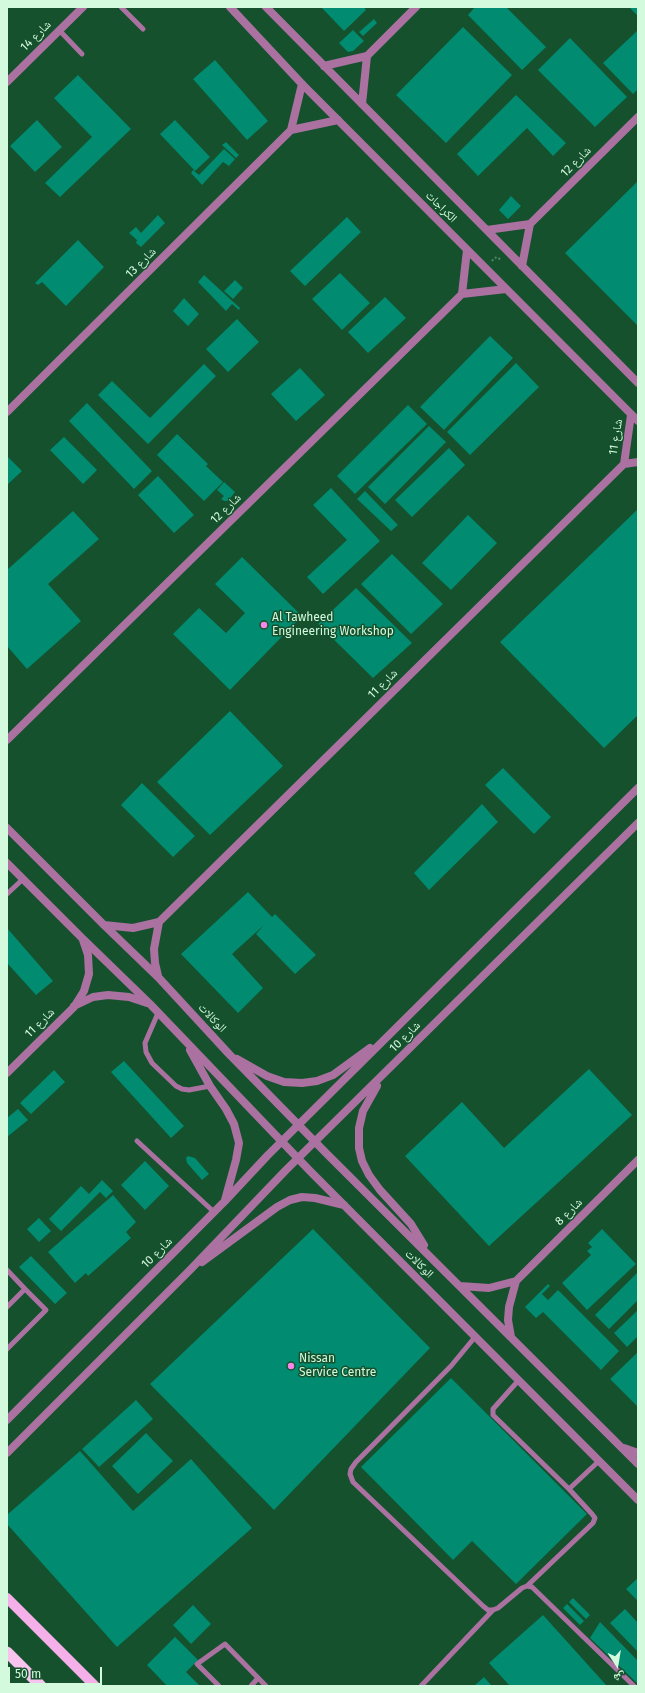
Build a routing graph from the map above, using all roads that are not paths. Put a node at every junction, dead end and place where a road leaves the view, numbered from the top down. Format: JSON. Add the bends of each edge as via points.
{"nodes":[{"id":1,"x":121,"y":7,"type":"edge"},
{"id":2,"x":230,"y":7,"type":"edge"},
{"id":3,"x":266,"y":7,"type":"edge"},
{"id":4,"x":416,"y":7,"type":"edge"},
{"id":5,"x":81,"y":8,"type":"edge"},
{"id":6,"x":142,"y":28,"type":"dead end"},
{"id":7,"x":59,"y":30,"type":"junction"},
{"id":8,"x":82,"y":54,"type":"dead end"},
{"id":9,"x":367,"y":56,"type":"junction"},
{"id":10,"x":324,"y":66,"type":"junction"},
{"id":11,"x":7,"y":82,"type":"edge"},
{"id":12,"x":302,"y":84,"type":"junction"},
{"id":13,"x":362,"y":104,"type":"junction"},
{"id":14,"x":638,"y":117,"type":"edge"},
{"id":15,"x":338,"y":120,"type":"junction"},
{"id":16,"x":291,"y":130,"type":"junction"},
{"id":17,"x":530,"y":224,"type":"junction"},
{"id":18,"x":487,"y":230,"type":"junction"},
{"id":19,"x":466,"y":250,"type":"junction"},
{"id":20,"x":522,"y":266,"type":"junction"},
{"id":21,"x":506,"y":289,"type":"junction"},
{"id":22,"x":462,"y":294,"type":"junction"},
{"id":23,"x":638,"y":383,"type":"edge"},
{"id":24,"x":7,"y":412,"type":"edge"},
{"id":25,"x":631,"y":415,"type":"junction"},
{"id":26,"x":638,"y":422,"type":"edge"},
{"id":27,"x":638,"y":462,"type":"edge"},
{"id":28,"x":624,"y":464,"type":"junction"},
{"id":29,"x":7,"y":740,"type":"edge"},
{"id":30,"x":638,"y":788,"type":"edge"},
{"id":31,"x":638,"y":823,"type":"edge"},
{"id":32,"x":7,"y":828,"type":"edge"},
{"id":33,"x":7,"y":863,"type":"edge"},
{"id":34,"x":23,"y":878,"type":"junction"},
{"id":35,"x":7,"y":894,"type":"edge"},
{"id":36,"x":159,"y":922,"type":"junction"},
{"id":37,"x":104,"y":925,"type":"junction"},
{"id":38,"x":83,"y":939,"type":"junction"},
{"id":39,"x":158,"y":977,"type":"junction"},
{"id":40,"x":150,"y":1004,"type":"junction"},
{"id":41,"x":74,"y":1007,"type":"junction"},
{"id":42,"x":158,"y":1013,"type":"junction"},
{"id":43,"x":390,"y":1033,"type":"junction"},
{"id":44,"x":186,"y":1043,"type":"junction"},
{"id":45,"x":228,"y":1054,"type":"junction"},
{"id":46,"x":7,"y":1073,"type":"edge"},
{"id":47,"x":384,"y":1075,"type":"junction"},
{"id":48,"x":210,"y":1086,"type":"junction"},
{"id":49,"x":298,"y":1126,"type":"junction"},
{"id":50,"x":136,"y":1141,"type":"dead end"},
{"id":51,"x":282,"y":1141,"type":"junction"},
{"id":52,"x":315,"y":1143,"type":"junction"},
{"id":53,"x":298,"y":1159,"type":"junction"},
{"id":54,"x":638,"y":1160,"type":"edge"},
{"id":55,"x":224,"y":1202,"type":"junction"},
{"id":56,"x":345,"y":1205,"type":"junction"},
{"id":57,"x":214,"y":1212,"type":"junction"},
{"id":58,"x":432,"y":1258,"type":"junction"},
{"id":59,"x":7,"y":1270,"type":"edge"},
{"id":60,"x":190,"y":1270,"type":"junction"},
{"id":61,"x":516,"y":1282,"type":"junction"},
{"id":62,"x":460,"y":1286,"type":"junction"},
{"id":63,"x":26,"y":1289,"type":"junction"},
{"id":64,"x":7,"y":1307,"type":"edge"},
{"id":65,"x":511,"y":1336,"type":"junction"},
{"id":66,"x":475,"y":1337,"type":"junction"},
{"id":67,"x":7,"y":1349,"type":"edge"},
{"id":68,"x":518,"y":1381,"type":"junction"},
{"id":69,"x":7,"y":1420,"type":"edge"},
{"id":70,"x":621,"y":1447,"type":"junction"},
{"id":71,"x":7,"y":1453,"type":"edge"},
{"id":72,"x":638,"y":1453,"type":"edge"},
{"id":73,"x":599,"y":1461,"type":"junction"},
{"id":74,"x":638,"y":1464,"type":"edge"},
{"id":75,"x":569,"y":1489,"type":"junction"},
{"id":76,"x":638,"y":1500,"type":"edge"},
{"id":77,"x":527,"y":1586,"type":"junction"},
{"id":78,"x":7,"y":1598,"type":"edge"},
{"id":79,"x":7,"y":1604,"type":"edge"},
{"id":80,"x":493,"y":1610,"type":"junction"},
{"id":81,"x":30,"y":1621,"type":"junction"},
{"id":82,"x":7,"y":1652,"type":"edge"},
{"id":83,"x":258,"y":1678,"type":"junction"},
{"id":84,"x":41,"y":1686,"type":"edge"},
{"id":85,"x":95,"y":1686,"type":"edge"},
{"id":86,"x":219,"y":1686,"type":"edge"},
{"id":87,"x":251,"y":1686,"type":"edge"},
{"id":88,"x":266,"y":1686,"type":"edge"},
{"id":89,"x":421,"y":1686,"type":"edge"},
{"id":90,"x":634,"y":1686,"type":"edge"}],
"edges":[{"from":1,"to":6,"type":"lane"},
{"from":2,"to":12,"type":"street","name":"الكراجات"},
{"from":3,"to":10,"type":"street","name":"الكراجات"},
{"from":4,"to":9,"type":"street"},
{"from":5,"to":7,"type":"street","name":"شارع 14"},
{"from":7,"to":8,"type":"lane"},
{"from":7,"to":11,"type":"street","name":"شارع 14"},
{"from":9,"to":10,"type":"street"},
{"from":9,"to":13,"type":"street"},
{"from":10,"to":13,"type":"street","name":"الكراجات"},
{"from":12,"to":15,"type":"street","name":"الكراجات"},
{"from":12,"to":16,"type":"street"},
{"from":13,"to":18,"type":"street","name":"الكراجات"},
{"from":14,"to":17,"type":"street","name":"شارع 12"},
{"from":15,"to":16,"type":"street"},
{"from":15,"to":19,"type":"street","name":"الكراجات"},
{"from":16,"to":24,"type":"street","name":"شارع 13"},
{"from":17,"to":18,"type":"street"},
{"from":17,"to":20,"type":"street"},
{"from":18,"to":20,"type":"street","name":"الكراجات"},
{"from":19,"to":21,"type":"street","name":"الكراجات"},
{"from":19,"to":22,"type":"street"},
{"from":20,"to":23,"type":"street","name":"الكراجات"},
{"from":21,"to":22,"type":"street"},
{"from":21,"to":25,"type":"street","name":"الكراجات"},
{"from":22,"to":29,"type":"street","name":"شارع 12"},
{"from":25,"to":26,"type":"street","name":"الكراجات"},
{"from":25,"to":28,"type":"street","name":"شارع 11"},
{"from":27,"to":28,"type":"street","name":"شارع 11"},
{"from":28,"to":36,"type":"street","name":"شارع 11"},
{"from":30,"to":43,"type":"street","name":"شارع 10"},
{"from":31,"to":47,"type":"street","name":"شارع 10"},
{"from":32,"to":37,"type":"street","name":"الوكالات"},
{"from":33,"to":34,"type":"street","name":"الوكالات"},
{"from":34,"to":35,"type":"lane"},
{"from":34,"to":38,"type":"street","name":"الوكالات"},
{"from":36,"to":37,"type":"street","via":[[133,928]]},
{"from":36,"to":39,"type":"street","via":[[154,949]]},
{"from":37,"to":39,"type":"street","name":"الوكالات"},
{"from":38,"to":40,"type":"street","name":"الوكالات"},
{"from":38,"to":41,"type":"street","name":"شارع 11","via":[[88,955],[88,974],[84,991]]},
{"from":39,"to":45,"type":"street","name":"الوكالات"},
{"from":40,"to":41,"type":"street","name":"شارع 11","via":[[129,997],[108,995],[93,997]]},
{"from":40,"to":42,"type":"street","name":"الوكالات"},
{"from":41,"to":46,"type":"street","name":"شارع 11"},
{"from":42,"to":44,"type":"street","name":"الوكالات"},
{"from":42,"to":48,"type":"lane","via":[[145,1043],[146,1052],[152,1063],[182,1089]]},
{"from":43,"to":45,"type":"street","name":"شارع 10","via":[[333,1075],[302,1083],[284,1082],[267,1076]]},
{"from":43,"to":49,"type":"street","name":"شارع 10"},
{"from":44,"to":48,"type":"street","name":"الوكالات"},
{"from":44,"to":51,"type":"street","name":"الوكالات"},
{"from":45,"to":49,"type":"street","name":"الوكالات"},
{"from":47,"to":52,"type":"street","name":"شارع 10"},
{"from":47,"to":58,"type":"street","name":"الوكالات","via":[[363,1111],[358,1148],[369,1175],[411,1224]]},
{"from":48,"to":55,"type":"street","name":"الوكالات","via":[[234,1124],[238,1143],[233,1173]]},
{"from":49,"to":51,"type":"street","name":"شارع 10"},
{"from":49,"to":52,"type":"street","name":"الوكالات"},
{"from":50,"to":57,"type":"lane"},
{"from":51,"to":53,"type":"street","name":"الوكالات"},
{"from":51,"to":55,"type":"street","name":"شارع 10"},
{"from":52,"to":53,"type":"street","name":"شارع 10"},
{"from":52,"to":58,"type":"street","name":"الوكالات"},
{"from":53,"to":56,"type":"street","name":"الوكالات"},
{"from":53,"to":60,"type":"street","name":"شارع 10"},
{"from":54,"to":61,"type":"street","name":"شارع 8"},
{"from":55,"to":57,"type":"street","name":"شارع 10"},
{"from":56,"to":60,"type":"street","name":"شارع 10","via":[[315,1198],[302,1197],[290,1200]]},
{"from":56,"to":66,"type":"street","name":"الوكالات"},
{"from":57,"to":69,"type":"street","name":"شارع 10"},
{"from":58,"to":62,"type":"street","name":"الوكالات"},
{"from":59,"to":63,"type":"lane"},
{"from":60,"to":71,"type":"street","name":"شارع 10"},
{"from":61,"to":62,"type":"street","via":[[489,1288]]},
{"from":61,"to":65,"type":"street","name":"شارع 8","via":[[509,1307]]},
{"from":62,"to":65,"type":"street","name":"الوكالات"},
{"from":63,"to":64,"type":"lane"},
{"from":63,"to":67,"type":"lane","via":[[46,1310]]},
{"from":65,"to":70,"type":"street","name":"الوكالات"},
{"from":66,"to":68,"type":"street","name":"الوكالات"},
{"from":66,"to":80,"type":"lane","via":[[451,1366],[356,1462],[350,1474],[353,1482],[483,1606]]},
{"from":68,"to":73,"type":"street","name":"الوكالات"},
{"from":68,"to":75,"type":"lane","via":[[496,1404],[492,1413]]},
{"from":70,"to":72,"type":"street"},
{"from":70,"to":74,"type":"street","name":"الوكالات"},
{"from":73,"to":75,"type":"lane"},
{"from":73,"to":76,"type":"street","name":"الوكالات"},
{"from":75,"to":77,"type":"lane","via":[[592,1514],[594,1521]]},
{"from":77,"to":80,"type":"lane"},
{"from":77,"to":90,"type":"lane","via":[[536,1589]]},
{"from":78,"to":81,"type":"main road"},
{"from":79,"to":81,"type":"main road"},
{"from":80,"to":89,"type":"lane"},
{"from":81,"to":85,"type":"main road"},
{"from":82,"to":84,"type":"highway"},
{"from":83,"to":86,"type":"lane","via":[[225,1644],[198,1664]]},
{"from":83,"to":87,"type":"lane"},
{"from":83,"to":88,"type":"lane"}]}
